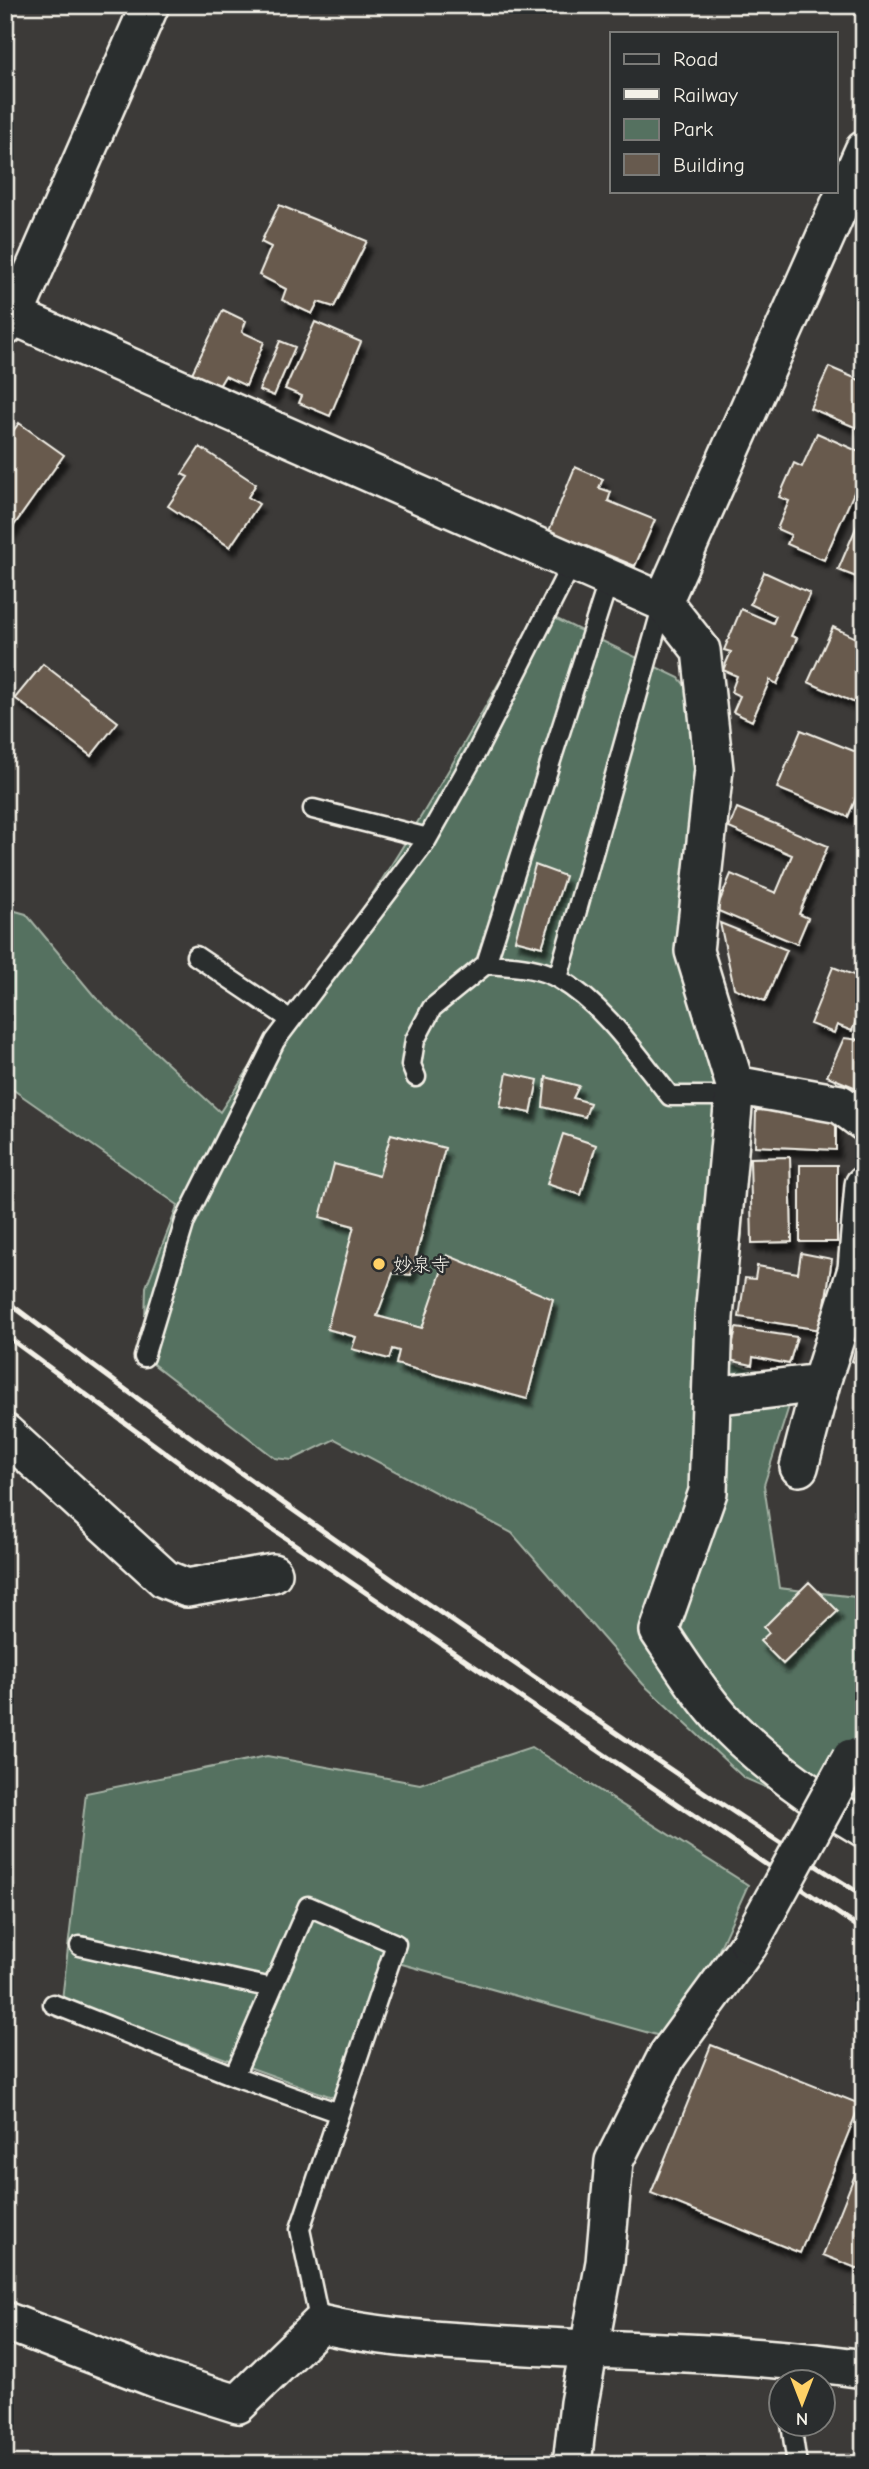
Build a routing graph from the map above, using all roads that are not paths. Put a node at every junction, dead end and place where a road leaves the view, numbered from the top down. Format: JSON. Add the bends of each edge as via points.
{"nodes":[{"id":1,"x":150,"y":5,"type":"edge"},
{"id":2,"x":864,"y":150,"type":"edge"},
{"id":3,"x":9,"y":321,"type":"edge"},
{"id":4,"x":572,"y":563,"type":"junction"},
{"id":5,"x":609,"y":579,"type":"junction"},
{"id":6,"x":663,"y":602,"type":"junction"},
{"id":7,"x":313,"y":809,"type":"dead end"},
{"id":8,"x":428,"y":838,"type":"junction"},
{"id":9,"x":196,"y":956,"type":"dead end"},
{"id":10,"x":486,"y":964,"type":"junction"},
{"id":11,"x":558,"y":978,"type":"junction"},
{"id":12,"x":291,"y":1020,"type":"junction"},
{"id":13,"x":416,"y":1077,"type":"dead end"},
{"id":14,"x":735,"y":1091,"type":"junction"},
{"id":15,"x":864,"y":1122,"type":"edge"},
{"id":16,"x":864,"y":1185,"type":"edge"},
{"id":17,"x":144,"y":1357,"type":"dead end"},
{"id":18,"x":821,"y":1382,"type":"junction"},
{"id":19,"x":712,"y":1396,"type":"junction"},
{"id":20,"x":5,"y":1433,"type":"edge"},
{"id":21,"x":799,"y":1467,"type":"dead end"},
{"id":22,"x":273,"y":1573,"type":"dead end"},
{"id":23,"x":857,"y":1755,"type":"edge"},
{"id":24,"x":864,"y":1828,"type":"edge"},
{"id":25,"x":80,"y":1946,"type":"dead end"},
{"id":26,"x":272,"y":1988,"type":"junction"},
{"id":27,"x":53,"y":2004,"type":"dead end"},
{"id":28,"x":233,"y":2076,"type":"junction"},
{"id":29,"x":339,"y":2113,"type":"junction"},
{"id":30,"x":5,"y":2321,"type":"edge"},
{"id":31,"x":320,"y":2324,"type":"junction"},
{"id":32,"x":588,"y":2350,"type":"junction"},
{"id":33,"x":773,"y":2368,"type":"edge"},
{"id":34,"x":838,"y":2369,"type":"edge"},
{"id":35,"x":864,"y":2369,"type":"edge"},
{"id":36,"x":793,"y":2438,"type":"edge"},
{"id":37,"x":572,"y":2464,"type":"edge"},
{"id":38,"x":797,"y":2464,"type":"edge"}],
"edges":[{"from":1,"to":3,"type":"street"},
{"from":2,"to":6,"type":"street"},
{"from":3,"to":4,"type":"street"},
{"from":4,"to":5,"type":"street"},
{"from":4,"to":8,"type":"lane"},
{"from":5,"to":6,"type":"street"},
{"from":5,"to":10,"type":"lane"},
{"from":6,"to":11,"type":"lane"},
{"from":6,"to":14,"type":"street","via":[[701,650],[714,769],[694,951]]},
{"from":7,"to":8,"type":"lane"},
{"from":8,"to":12,"type":"lane"},
{"from":9,"to":12,"type":"lane"},
{"from":10,"to":11,"type":"lane","via":[[523,967]]},
{"from":10,"to":13,"type":"lane","via":[[432,1008],[415,1040],[411,1065]]},
{"from":11,"to":14,"type":"lane","via":[[609,1023],[670,1096]]},
{"from":12,"to":17,"type":"lane","via":[[275,1041],[185,1221]]},
{"from":14,"to":15,"type":"street","via":[[840,1104]]},
{"from":14,"to":19,"type":"street","via":[[714,1317]]},
{"from":16,"to":18,"type":"street","via":[[857,1269]]},
{"from":18,"to":19,"type":"street"},
{"from":18,"to":21,"type":"street"},
{"from":19,"to":24,"type":"street","via":[[708,1492],[659,1631],[684,1670],[740,1737],[833,1810]]},
{"from":20,"to":22,"type":"street","via":[[165,1579],[187,1588]]},
{"from":23,"to":32,"type":"street","bridge":true,"via":[[749,1944],[667,2056],[614,2161],[605,2262]]},
{"from":25,"to":26,"type":"lane"},
{"from":26,"to":28,"type":"lane"},
{"from":26,"to":29,"type":"lane","via":[[308,1906],[396,1944]]},
{"from":27,"to":28,"type":"lane"},
{"from":28,"to":29,"type":"lane"},
{"from":29,"to":31,"type":"lane","via":[[300,2229]]},
{"from":30,"to":31,"type":"street","via":[[237,2404]]},
{"from":31,"to":32,"type":"street","via":[[368,2336]]},
{"from":32,"to":33,"type":"street"},
{"from":32,"to":37,"type":"street"},
{"from":34,"to":35,"type":"street"},
{"from":36,"to":38,"type":"lane"}]}
